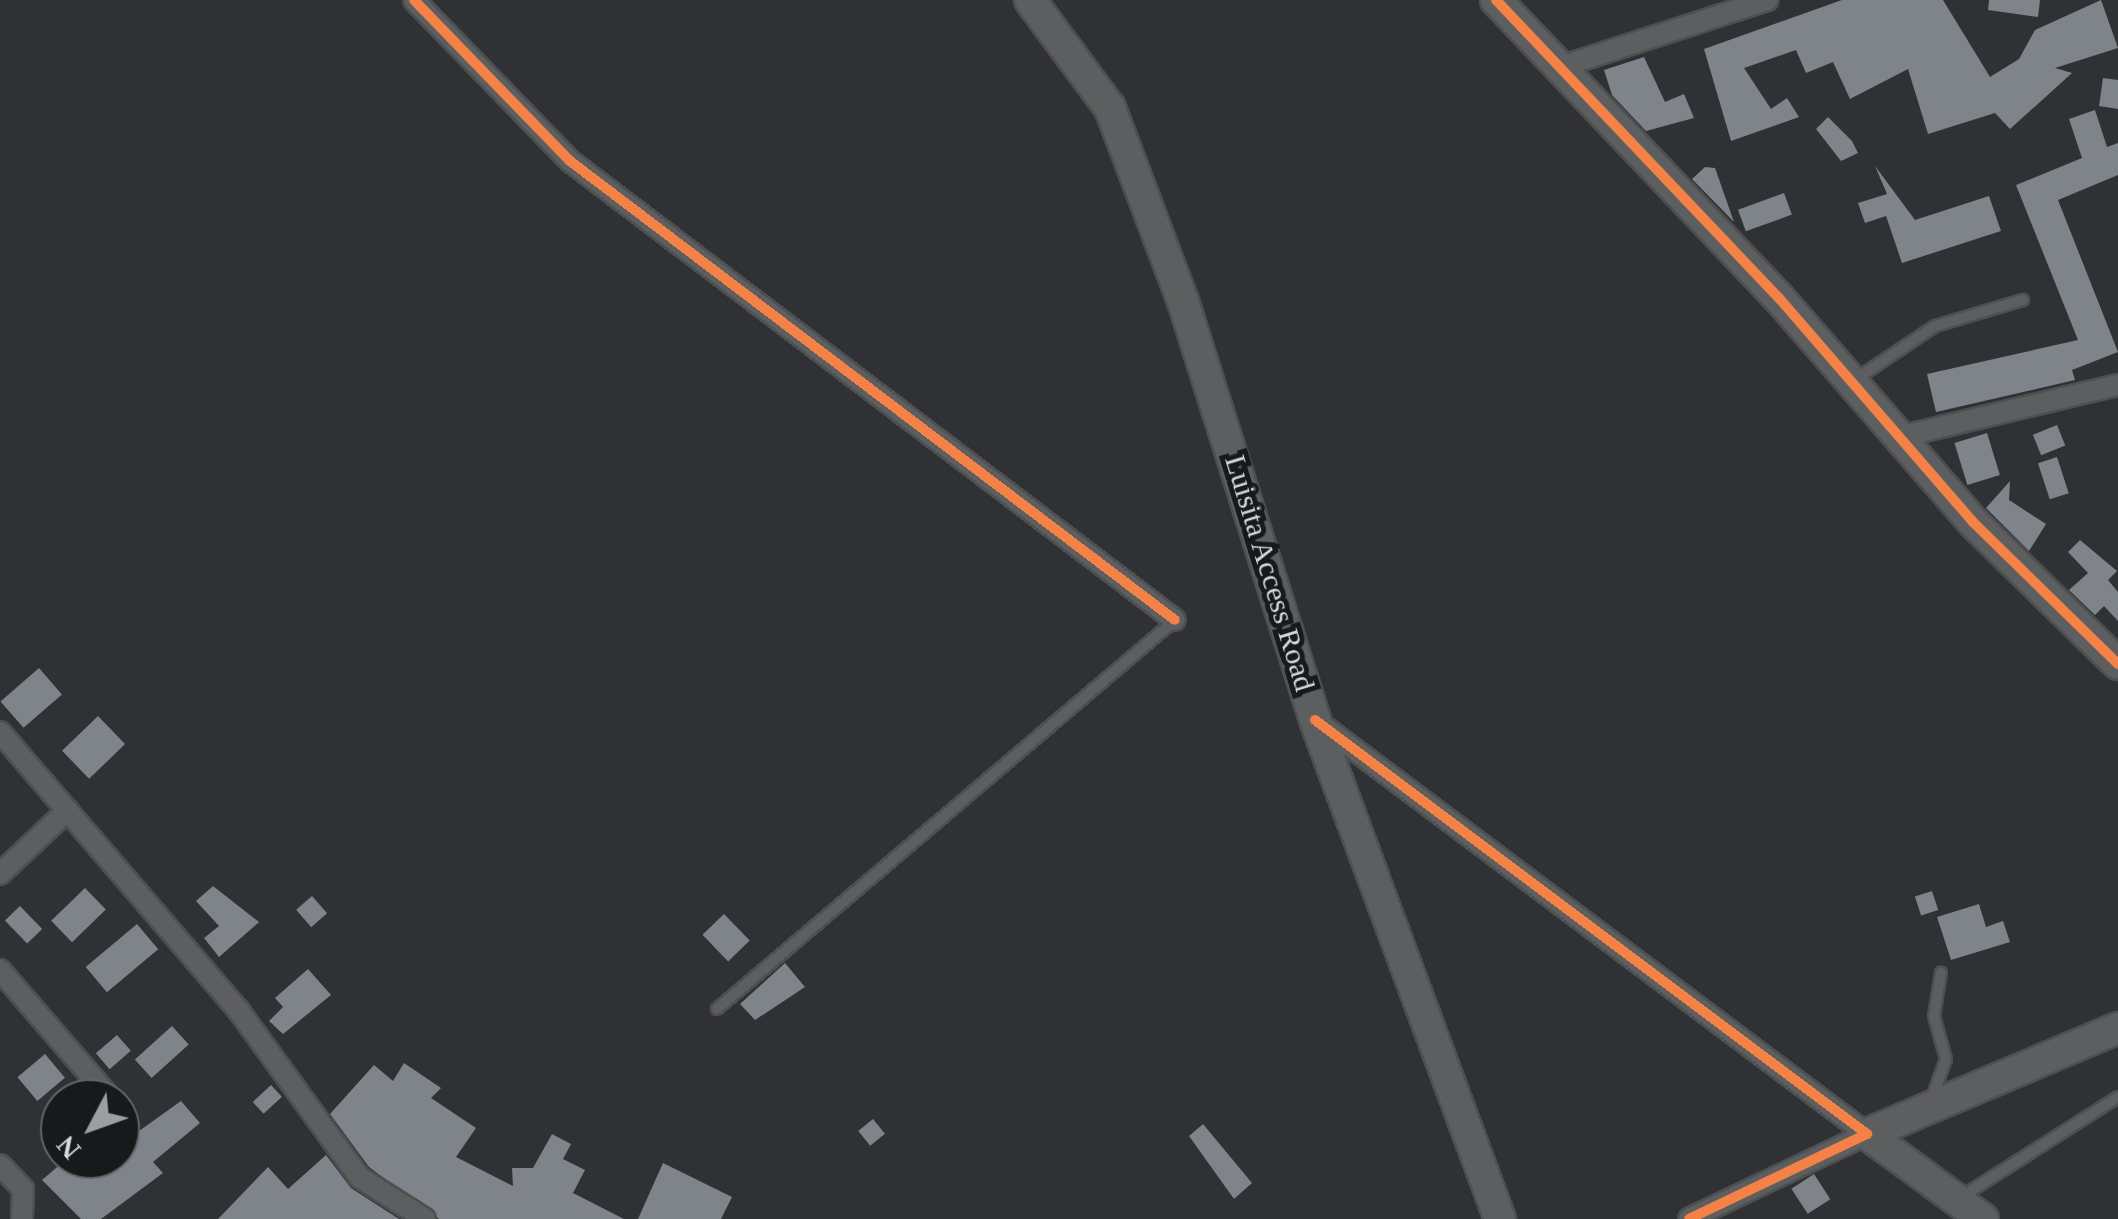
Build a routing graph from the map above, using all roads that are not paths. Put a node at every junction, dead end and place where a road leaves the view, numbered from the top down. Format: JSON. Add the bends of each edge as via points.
{"nodes":[{"id":1,"x":414,"y":0,"type":"edge"},
{"id":2,"x":1030,"y":0,"type":"edge"},
{"id":3,"x":1496,"y":0,"type":"edge"},
{"id":4,"x":1767,"y":0,"type":"edge"},
{"id":5,"x":1560,"y":68,"type":"junction"},
{"id":6,"x":2024,"y":300,"type":"dead end"},
{"id":7,"x":1852,"y":382,"type":"junction"},
{"id":8,"x":2118,"y":386,"type":"edge"},
{"id":9,"x":1899,"y":437,"type":"junction"},
{"id":10,"x":1175,"y":620,"type":"joint"},
{"id":11,"x":2118,"y":664,"type":"edge"},
{"id":12,"x":1315,"y":720,"type":"junction"},
{"id":13,"x":0,"y":732,"type":"edge"},
{"id":14,"x":68,"y":810,"type":"junction"},
{"id":15,"x":0,"y":874,"type":"edge"},
{"id":16,"x":0,"y":970,"type":"edge"},
{"id":17,"x":1941,"y":973,"type":"dead end"},
{"id":18,"x":716,"y":1009,"type":"dead end"},
{"id":19,"x":2118,"y":1028,"type":"edge"},
{"id":20,"x":94,"y":1079,"type":"edge"},
{"id":21,"x":2118,"y":1097,"type":"edge"},
{"id":22,"x":1932,"y":1100,"type":"junction"},
{"id":23,"x":1867,"y":1134,"type":"junction"},
{"id":24,"x":0,"y":1165,"type":"edge"},
{"id":25,"x":1972,"y":1190,"type":"dead end"},
{"id":26,"x":22,"y":1219,"type":"edge"},
{"id":27,"x":425,"y":1219,"type":"edge"},
{"id":28,"x":1500,"y":1219,"type":"edge"},
{"id":29,"x":1689,"y":1219,"type":"edge"},
{"id":30,"x":1983,"y":1219,"type":"edge"}],
"edges":[{"from":1,"to":10,"type":"street","via":[[570,161]]},
{"from":2,"to":12,"type":"street","name":"Luisita Access Road","via":[[1110,108],[1190,320]]},
{"from":3,"to":5,"type":"street"},
{"from":4,"to":5,"type":"street"},
{"from":5,"to":7,"type":"street"},
{"from":6,"to":7,"type":"lane","via":[[1936,326]]},
{"from":7,"to":9,"type":"street"},
{"from":8,"to":9,"type":"street"},
{"from":9,"to":11,"type":"street"},
{"from":10,"to":18,"type":"lane"},
{"from":12,"to":23,"type":"street"},
{"from":12,"to":28,"type":"street","name":"Luisita Access Road"},
{"from":13,"to":14,"type":"street"},
{"from":14,"to":15,"type":"street"},
{"from":14,"to":27,"type":"street","via":[[239,1011],[359,1177]]},
{"from":16,"to":20,"type":"street"},
{"from":17,"to":22,"type":"lane","via":[[1934,1016],[1946,1060]]},
{"from":19,"to":22,"type":"street"},
{"from":21,"to":25,"type":"lane"},
{"from":22,"to":23,"type":"street"},
{"from":23,"to":29,"type":"street"},
{"from":23,"to":30,"type":"street"},
{"from":24,"to":26,"type":"street","via":[[23,1190]]}]}
